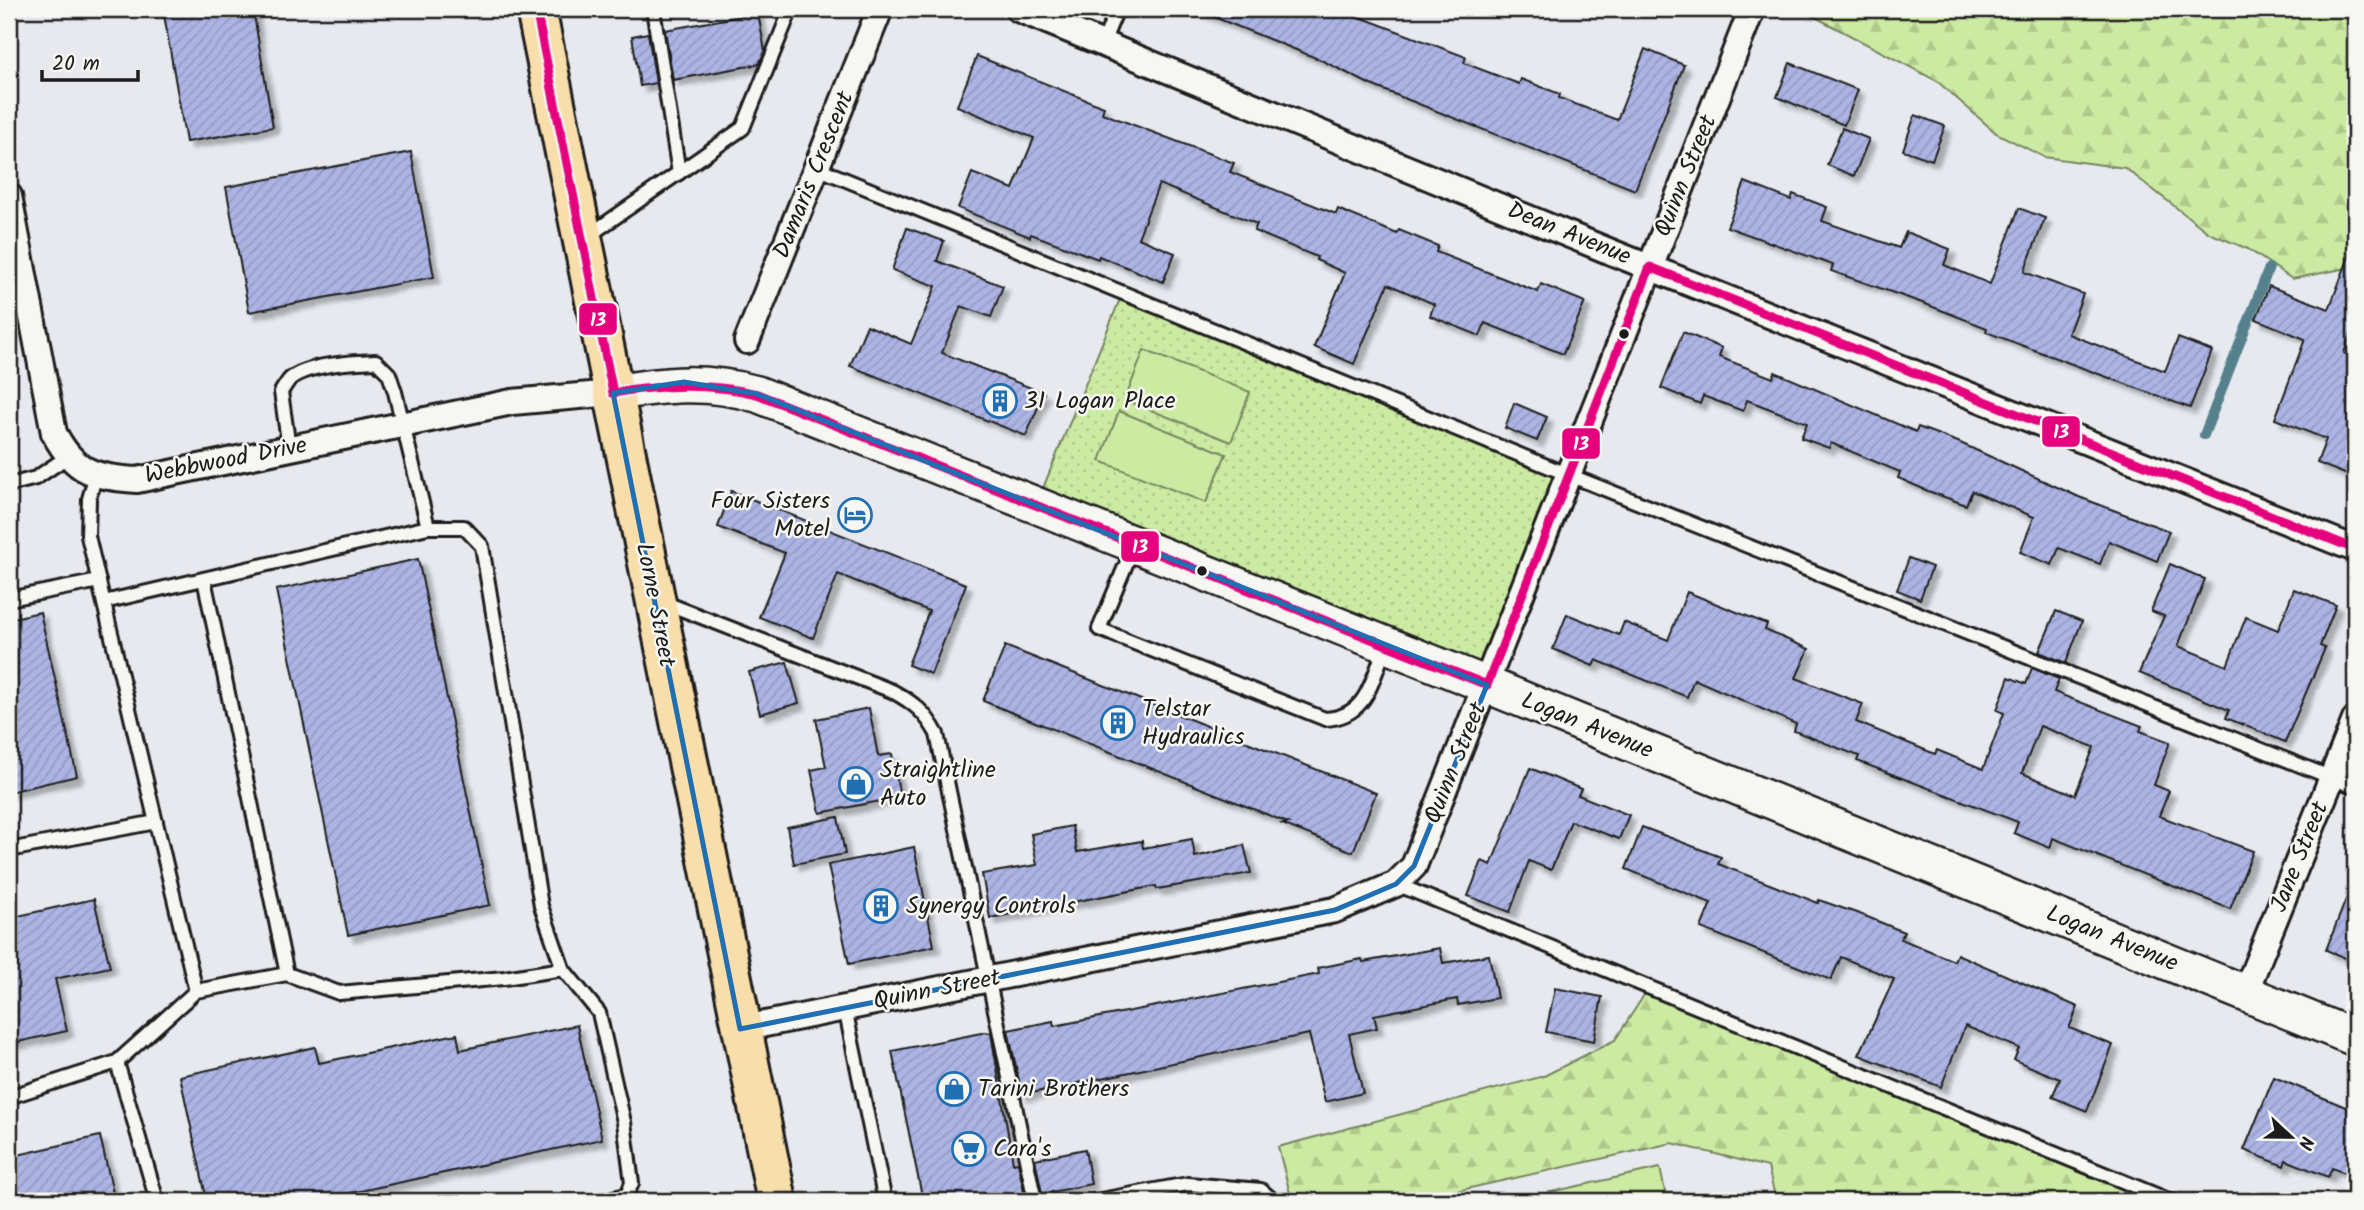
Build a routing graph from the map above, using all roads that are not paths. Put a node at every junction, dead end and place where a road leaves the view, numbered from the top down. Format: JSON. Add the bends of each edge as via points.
{"nodes":[{"id":1,"x":536,"y":9,"type":"edge"},
{"id":2,"x":653,"y":9,"type":"edge"},
{"id":3,"x":791,"y":9,"type":"edge"},
{"id":4,"x":880,"y":9,"type":"edge"},
{"id":5,"x":1018,"y":9,"type":"edge"},
{"id":6,"x":1116,"y":9,"type":"edge"},
{"id":7,"x":1752,"y":9,"type":"edge"},
{"id":8,"x":1103,"y":43,"type":"junction"},
{"id":9,"x":817,"y":168,"type":"junction"},
{"id":10,"x":679,"y":173,"type":"junction"},
{"id":11,"x":9,"y":196,"type":"edge"},
{"id":12,"x":582,"y":240,"type":"junction"},
{"id":13,"x":1650,"y":267,"type":"junction"},
{"id":14,"x":747,"y":341,"type":"dead end"},
{"id":15,"x":613,"y":393,"type":"junction"},
{"id":16,"x":404,"y":424,"type":"junction"},
{"id":17,"x":289,"y":448,"type":"junction"},
{"id":18,"x":67,"y":457,"type":"junction"},
{"id":19,"x":96,"y":474,"type":"junction"},
{"id":20,"x":1569,"y":475,"type":"junction"},
{"id":21,"x":9,"y":485,"type":"edge"},
{"id":22,"x":428,"y":527,"type":"junction"},
{"id":23,"x":1134,"y":544,"type":"junction"},
{"id":24,"x":2355,"y":549,"type":"edge"},
{"id":25,"x":204,"y":579,"type":"junction"},
{"id":26,"x":99,"y":581,"type":"junction"},
{"id":27,"x":9,"y":599,"type":"edge"},
{"id":28,"x":654,"y":599,"type":"junction"},
{"id":29,"x":104,"y":602,"type":"junction"},
{"id":30,"x":1386,"y":645,"type":"junction"},
{"id":31,"x":1487,"y":685,"type":"junction"},
{"id":32,"x":2355,"y":720,"type":"edge"},
{"id":33,"x":2332,"y":778,"type":"junction"},
{"id":34,"x":2355,"y":787,"type":"edge"},
{"id":35,"x":156,"y":822,"type":"junction"},
{"id":36,"x":9,"y":850,"type":"edge"},
{"id":37,"x":1396,"y":884,"type":"junction"},
{"id":38,"x":563,"y":969,"type":"junction"},
{"id":39,"x":288,"y":974,"type":"junction"},
{"id":40,"x":989,"y":980,"type":"junction"},
{"id":41,"x":196,"y":991,"type":"junction"},
{"id":42,"x":2245,"y":993,"type":"junction"},
{"id":43,"x":845,"y":1008,"type":"junction"},
{"id":44,"x":740,"y":1028,"type":"junction"},
{"id":45,"x":2355,"y":1038,"type":"edge"},
{"id":46,"x":117,"y":1062,"type":"junction"},
{"id":47,"x":9,"y":1097,"type":"edge"},
{"id":48,"x":157,"y":1201,"type":"edge"},
{"id":49,"x":598,"y":1201,"type":"edge"},
{"id":50,"x":777,"y":1201,"type":"edge"},
{"id":51,"x":885,"y":1201,"type":"edge"},
{"id":52,"x":1035,"y":1201,"type":"edge"},
{"id":53,"x":1095,"y":1201,"type":"edge"},
{"id":54,"x":1273,"y":1201,"type":"edge"},
{"id":55,"x":2171,"y":1201,"type":"edge"}],
"edges":[{"from":1,"to":12,"type":"main road","name":"Lorne Street"},
{"from":2,"to":10,"type":"lane"},
{"from":3,"to":10,"type":"lane","via":[[743,128]]},
{"from":4,"to":9,"type":"street","name":"Damaris Crescent"},
{"from":5,"to":8,"type":"street","name":"Dean Avenue"},
{"from":6,"to":8,"type":"lane"},
{"from":7,"to":13,"type":"street","name":"Quinn Street"},
{"from":8,"to":13,"type":"street","name":"Dean Avenue"},
{"from":9,"to":14,"type":"street","name":"Damaris Crescent"},
{"from":9,"to":20,"type":"lane"},
{"from":10,"to":12,"type":"lane"},
{"from":11,"to":18,"type":"street","via":[[54,433]]},
{"from":12,"to":15,"type":"main road","name":"Lorne Street"},
{"from":13,"to":20,"type":"street","name":"Quinn Street"},
{"from":13,"to":24,"type":"street","name":"Dean Avenue"},
{"from":15,"to":16,"type":"street","name":"Webbwood Drive","via":[[512,401]]},
{"from":15,"to":23,"type":"street","name":"Logan Avenue","via":[[684,383],[757,394]]},
{"from":15,"to":28,"type":"main road","name":"Lorne Street"},
{"from":16,"to":17,"type":"street","name":"Webbwood Drive"},
{"from":16,"to":17,"type":"lane","via":[[389,374],[376,361],[339,364],[290,379],[281,392]]},
{"from":16,"to":22,"type":"lane"},
{"from":17,"to":19,"type":"street","name":"Webbwood Drive","via":[[138,480]]},
{"from":18,"to":19,"type":"street","name":"Webbwood Drive"},
{"from":18,"to":21,"type":"lane","via":[[36,478]]},
{"from":19,"to":26,"type":"lane","via":[[89,499],[88,536]]},
{"from":20,"to":31,"type":"street","name":"Quinn Street"},
{"from":20,"to":33,"type":"lane"},
{"from":22,"to":25,"type":"lane"},
{"from":22,"to":38,"type":"lane","via":[[464,527],[482,546],[541,906]]},
{"from":23,"to":30,"type":"street","name":"Logan Avenue"},
{"from":23,"to":30,"type":"lane","via":[[1099,629],[1325,719],[1343,718],[1356,710]]},
{"from":25,"to":29,"type":"lane"},
{"from":25,"to":39,"type":"lane"},
{"from":26,"to":27,"type":"lane"},
{"from":26,"to":29,"type":"lane"},
{"from":28,"to":40,"type":"lane","via":[[892,691],[927,715],[937,734]]},
{"from":28,"to":44,"type":"main road","name":"Lorne Street"},
{"from":29,"to":35,"type":"lane"},
{"from":30,"to":31,"type":"street","name":"Logan Avenue"},
{"from":31,"to":37,"type":"street","name":"Quinn Street","via":[[1414,866]]},
{"from":31,"to":42,"type":"street","name":"Logan Avenue"},
{"from":32,"to":33,"type":"street","name":"Jane Street"},
{"from":33,"to":34,"type":"lane"},
{"from":33,"to":42,"type":"street","name":"Jane Street"},
{"from":35,"to":36,"type":"lane"},
{"from":35,"to":41,"type":"lane"},
{"from":37,"to":40,"type":"street","name":"Quinn Street","via":[[1335,909]]},
{"from":37,"to":55,"type":"lane"},
{"from":38,"to":39,"type":"lane","via":[[339,993]]},
{"from":38,"to":49,"type":"lane","via":[[599,1013],[624,1122],[632,1183],[628,1195]]},
{"from":39,"to":41,"type":"lane"},
{"from":40,"to":43,"type":"street","name":"Quinn Street"},
{"from":40,"to":52,"type":"lane"},
{"from":41,"to":46,"type":"lane"},
{"from":42,"to":45,"type":"street","name":"Logan Avenue"},
{"from":43,"to":44,"type":"street","name":"Quinn Street"},
{"from":43,"to":51,"type":"lane"},
{"from":44,"to":50,"type":"main road","name":"Lorne Street"},
{"from":46,"to":47,"type":"lane"},
{"from":46,"to":48,"type":"lane"},
{"from":53,"to":54,"type":"lane","via":[[1188,1184],[1261,1190]]}]}
